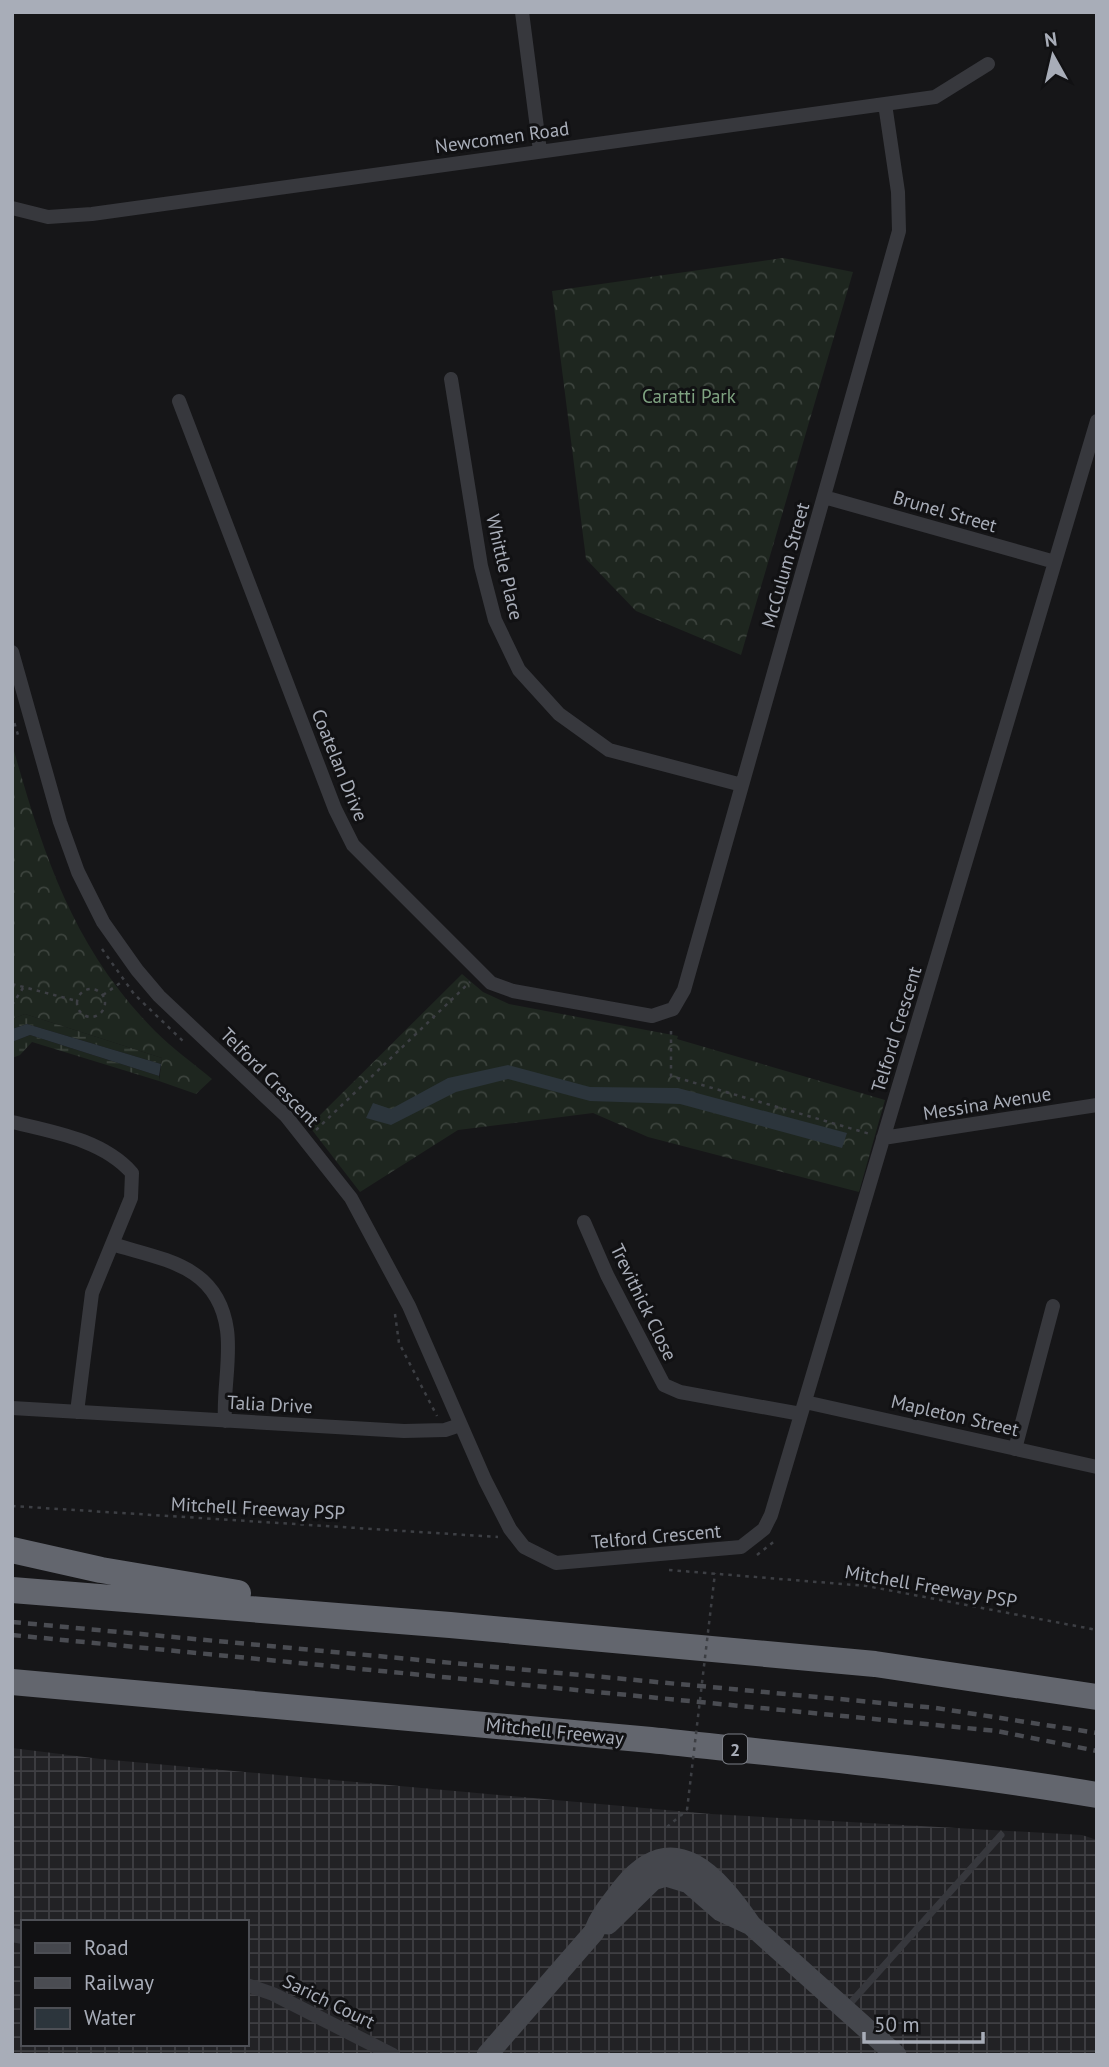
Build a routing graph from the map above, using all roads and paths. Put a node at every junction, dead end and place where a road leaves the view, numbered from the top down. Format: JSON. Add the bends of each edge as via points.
{"nodes":[{"id":1,"x":522,"y":12,"type":"edge"},
{"id":2,"x":988,"y":64,"type":"dead end"},
{"id":3,"x":885,"y":104,"type":"junction"},
{"id":4,"x":540,"y":151,"type":"junction"},
{"id":5,"x":12,"y":208,"type":"edge"},
{"id":6,"x":451,"y":379,"type":"dead end"},
{"id":7,"x":179,"y":401,"type":"dead end"},
{"id":8,"x":1097,"y":421,"type":"edge"},
{"id":9,"x":824,"y":497,"type":"junction"},
{"id":10,"x":1055,"y":562,"type":"junction"},
{"id":11,"x":12,"y":652,"type":"edge"},
{"id":12,"x":742,"y":785,"type":"junction"},
{"id":13,"x":480,"y":972,"type":"junction"},
{"id":14,"x":123,"y":980,"type":"dead end"},
{"id":15,"x":12,"y":984,"type":"edge"},
{"id":16,"x":23,"y":987,"type":"junction"},
{"id":17,"x":103,"y":995,"type":"junction"},
{"id":18,"x":77,"y":1001,"type":"junction"},
{"id":19,"x":12,"y":1005,"type":"edge"},
{"id":20,"x":652,"y":1016,"type":"joint"},
{"id":21,"x":671,"y":1031,"type":"dead end"},
{"id":22,"x":1097,"y":1105,"type":"edge"},
{"id":23,"x":12,"y":1122,"type":"edge"},
{"id":24,"x":883,"y":1138,"type":"junction"},
{"id":25,"x":307,"y":1140,"type":"junction"},
{"id":26,"x":584,"y":1222,"type":"dead end"},
{"id":27,"x":112,"y":1244,"type":"junction"},
{"id":28,"x":1053,"y":1306,"type":"dead end"},
{"id":29,"x":399,"y":1343,"type":"dead end"},
{"id":30,"x":12,"y":1408,"type":"edge"},
{"id":31,"x":803,"y":1408,"type":"junction"},
{"id":32,"x":77,"y":1412,"type":"junction"},
{"id":33,"x":225,"y":1421,"type":"junction"},
{"id":34,"x":460,"y":1424,"type":"junction"},
{"id":35,"x":445,"y":1430,"type":"junction"},
{"id":36,"x":1015,"y":1449,"type":"junction"},
{"id":37,"x":1097,"y":1467,"type":"edge"},
{"id":38,"x":12,"y":1506,"type":"edge"},
{"id":39,"x":501,"y":1537,"type":"dead end"},
{"id":40,"x":12,"y":1550,"type":"edge"},
{"id":41,"x":715,"y":1573,"type":"dead end"},
{"id":42,"x":760,"y":1578,"type":"dead end"},
{"id":43,"x":12,"y":1590,"type":"edge"},
{"id":44,"x":409,"y":1622,"type":"junction"},
{"id":45,"x":1097,"y":1630,"type":"edge"},
{"id":46,"x":12,"y":1682,"type":"edge"},
{"id":47,"x":1097,"y":1697,"type":"edge"},
{"id":48,"x":1097,"y":1796,"type":"edge"},
{"id":49,"x":667,"y":1827,"type":"dead end"},
{"id":50,"x":1001,"y":1835,"type":"dead end"},
{"id":51,"x":248,"y":1985,"type":"edge"},
{"id":52,"x":846,"y":2008,"type":"junction"},
{"id":53,"x":393,"y":2055,"type":"edge"},
{"id":54,"x":487,"y":2055,"type":"edge"},
{"id":55,"x":896,"y":2055,"type":"edge"}],
"edges":[{"from":1,"to":4,"type":"street"},
{"from":2,"to":3,"type":"street","name":"Newcomen Road","via":[[935,97]]},
{"from":3,"to":4,"type":"street","name":"Newcomen Road"},
{"from":3,"to":9,"type":"street","name":"McCulum Street","via":[[899,231]]},
{"from":4,"to":5,"type":"street","name":"Newcomen Road","via":[[92,214],[48,217]]},
{"from":6,"to":12,"type":"street","name":"Whittle Place","via":[[481,566],[495,620],[519,670],[559,713],[610,750]]},
{"from":7,"to":13,"type":"street","name":"Coatelan Drive","via":[[342,827],[353,845]]},
{"from":8,"to":10,"type":"street","name":"Telford Crescent"},
{"from":9,"to":10,"type":"street","name":"Brunel Street"},
{"from":9,"to":12,"type":"street","name":"McCulum Street"},
{"from":10,"to":24,"type":"street","name":"Telford Crescent"},
{"from":11,"to":25,"type":"street","name":"Telford Crescent","via":[[60,822],[103,922],[159,996],[260,1089]]},
{"from":12,"to":20,"type":"street","name":"McCulum Street","via":[[684,990],[673,1009]]},
{"from":13,"to":20,"type":"street","name":"Coatelan Drive","via":[[491,983],[513,991]]},
{"from":13,"to":25,"type":"path"},
{"from":14,"to":17,"type":"path"},
{"from":15,"to":16,"type":"path"},
{"from":16,"to":18,"type":"path"},
{"from":16,"to":19,"type":"path"},
{"from":17,"to":18,"type":"path","via":[[94,989],[83,991]]},
{"from":17,"to":18,"type":"path","via":[[105,1006],[99,1015],[88,1017],[79,1011]]},
{"from":21,"to":24,"type":"path","via":[[671,1076]]},
{"from":22,"to":24,"type":"street","name":"Messina Avenue"},
{"from":23,"to":27,"type":"street","via":[[65,1135],[118,1157],[132,1173],[131,1198]]},
{"from":24,"to":31,"type":"street","name":"Telford Crescent"},
{"from":25,"to":34,"type":"street","name":"Telford Crescent","via":[[376,1240]]},
{"from":26,"to":31,"type":"street","name":"Trevithick Close","via":[[664,1385],[680,1392]]},
{"from":27,"to":32,"type":"street","via":[[92,1293]]},
{"from":27,"to":33,"type":"street","via":[[187,1268],[211,1285],[227,1329]]},
{"from":28,"to":36,"type":"street"},
{"from":29,"to":35,"type":"path"},
{"from":30,"to":32,"type":"street","name":"Talia Drive"},
{"from":31,"to":34,"type":"street","name":"Telford Crescent","via":[[771,1515],[754,1540],[741,1548],[556,1563],[524,1547],[510,1529]]},
{"from":31,"to":36,"type":"street","name":"Mapleton Street"},
{"from":32,"to":33,"type":"street","name":"Talia Drive"},
{"from":33,"to":35,"type":"street","name":"Talia Drive"},
{"from":34,"to":35,"type":"street","name":"Talia Drive"},
{"from":36,"to":37,"type":"street","name":"Mapleton Street"},
{"from":38,"to":39,"type":"path","name":"Mitchell Freeway PSP"},
{"from":40,"to":44,"type":"highway","via":[[101,1570]]},
{"from":41,"to":49,"type":"path","bridge":true,"via":[[687,1810]]},
{"from":42,"to":45,"type":"path","name":"Mitchell Freeway PSP","via":[[867,1586]]},
{"from":43,"to":44,"type":"highway"},
{"from":44,"to":47,"type":"highway","via":[[875,1664]]},
{"from":46,"to":48,"type":"highway","name":"Mitchell Freeway","number":"2","via":[[373,1712],[859,1762]]},
{"from":50,"to":52,"type":"lane"},
{"from":51,"to":53,"type":"street","name":"Sarich Court"},
{"from":52,"to":54,"type":"main road","via":[[751,1925],[733,1898],[688,1859],[666,1867],[647,1863]]},
{"from":52,"to":55,"type":"main road"}]}
